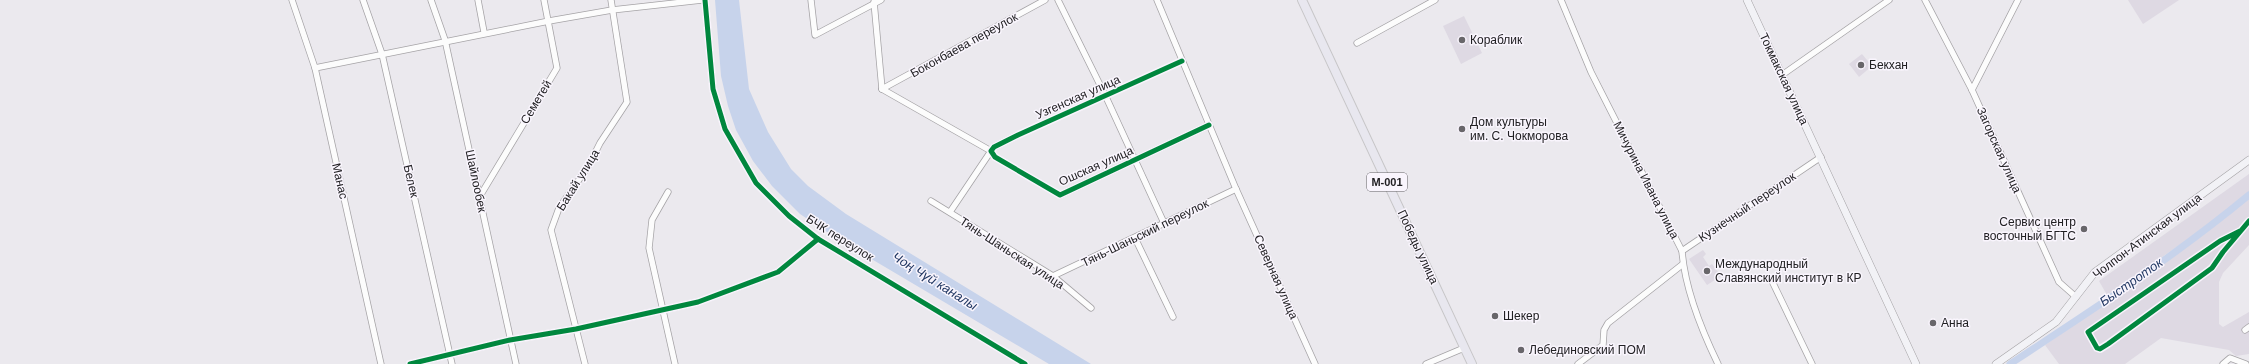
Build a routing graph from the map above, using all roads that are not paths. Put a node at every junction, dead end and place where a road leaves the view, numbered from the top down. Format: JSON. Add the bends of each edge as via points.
{"nodes":[{"id":1,"x":292,"y":0,"type":"edge"},
{"id":2,"x":363,"y":0,"type":"edge"},
{"id":3,"x":431,"y":0,"type":"edge"},
{"id":4,"x":478,"y":0,"type":"edge"},
{"id":5,"x":544,"y":0,"type":"edge"},
{"id":6,"x":611,"y":0,"type":"edge"},
{"id":7,"x":702,"y":0,"type":"edge"},
{"id":8,"x":705,"y":0,"type":"edge"},
{"id":9,"x":811,"y":0,"type":"edge"},
{"id":10,"x":881,"y":0,"type":"edge"},
{"id":11,"x":1045,"y":0,"type":"edge"},
{"id":12,"x":1058,"y":0,"type":"edge"},
{"id":13,"x":1157,"y":0,"type":"edge"},
{"id":14,"x":1302,"y":0,"type":"edge"},
{"id":15,"x":1435,"y":0,"type":"edge"},
{"id":16,"x":1560,"y":0,"type":"edge"},
{"id":17,"x":1747,"y":0,"type":"edge"},
{"id":18,"x":1889,"y":0,"type":"edge"},
{"id":19,"x":1926,"y":0,"type":"edge"},
{"id":20,"x":2018,"y":0,"type":"edge"},
{"id":21,"x":874,"y":2,"type":"edge"},
{"id":22,"x":612,"y":10,"type":"junction"},
{"id":23,"x":549,"y":21,"type":"junction"},
{"id":24,"x":484,"y":32,"type":"junction"},
{"id":25,"x":445,"y":40,"type":"junction"},
{"id":26,"x":1357,"y":43,"type":"dead end"},
{"id":27,"x":382,"y":54,"type":"junction"},
{"id":28,"x":1182,"y":61,"type":"junction"},
{"id":29,"x":315,"y":68,"type":"junction"},
{"id":30,"x":1782,"y":75,"type":"junction"},
{"id":31,"x":882,"y":89,"type":"junction"},
{"id":32,"x":1972,"y":90,"type":"junction"},
{"id":33,"x":1106,"y":97,"type":"junction"},
{"id":34,"x":1209,"y":125,"type":"junction"},
{"id":35,"x":991,"y":151,"type":"junction"},
{"id":36,"x":1821,"y":157,"type":"junction"},
{"id":37,"x":1134,"y":160,"type":"junction"},
{"id":38,"x":2249,"y":160,"type":"edge"},
{"id":39,"x":1236,"y":189,"type":"junction"},
{"id":40,"x":668,"y":192,"type":"dead end"},
{"id":41,"x":480,"y":196,"type":"junction"},
{"id":42,"x":931,"y":201,"type":"dead end"},
{"id":43,"x":950,"y":212,"type":"junction"},
{"id":44,"x":2249,"y":221,"type":"edge"},
{"id":45,"x":1164,"y":223,"type":"junction"},
{"id":46,"x":2240,"y":231,"type":"junction"},
{"id":47,"x":1135,"y":238,"type":"junction"},
{"id":48,"x":818,"y":239,"type":"junction"},
{"id":49,"x":1682,"y":251,"type":"junction"},
{"id":50,"x":1683,"y":264,"type":"junction"},
{"id":51,"x":1054,"y":276,"type":"junction"},
{"id":52,"x":1772,"y":281,"type":"dead end"},
{"id":53,"x":2076,"y":297,"type":"junction"},
{"id":54,"x":1091,"y":308,"type":"dead end"},
{"id":55,"x":664,"y":310,"type":"junction"},
{"id":56,"x":1173,"y":317,"type":"dead end"},
{"id":57,"x":576,"y":329,"type":"junction"},
{"id":58,"x":510,"y":340,"type":"junction"},
{"id":59,"x":1464,"y":348,"type":"junction"},
{"id":60,"x":450,"y":354,"type":"junction"},
{"id":61,"x":381,"y":364,"type":"edge"},
{"id":62,"x":410,"y":364,"type":"edge"},
{"id":63,"x":452,"y":364,"type":"edge"},
{"id":64,"x":516,"y":364,"type":"edge"},
{"id":65,"x":585,"y":364,"type":"edge"},
{"id":66,"x":675,"y":364,"type":"edge"},
{"id":67,"x":1025,"y":364,"type":"edge"},
{"id":68,"x":1314,"y":364,"type":"edge"},
{"id":69,"x":1426,"y":364,"type":"edge"},
{"id":70,"x":1472,"y":364,"type":"edge"},
{"id":71,"x":1578,"y":364,"type":"edge"},
{"id":72,"x":1718,"y":364,"type":"edge"},
{"id":73,"x":1812,"y":364,"type":"edge"},
{"id":74,"x":1916,"y":364,"type":"edge"},
{"id":75,"x":1996,"y":364,"type":"edge"},
{"id":76,"x":2223,"y":364,"type":"edge"},
{"id":77,"x":2246,"y":364,"type":"edge"}],
"edges":[{"from":1,"to":29,"type":"street","name":"Манас"},
{"from":2,"to":27,"type":"street","name":"Белек"},
{"from":3,"to":25,"type":"street","name":"Шайлообек"},
{"from":4,"to":24,"type":"street"},
{"from":5,"to":23,"type":"street","name":"Семетей"},
{"from":6,"to":22,"type":"street","name":"Бакай улица"},
{"from":7,"to":22,"type":"street"},
{"from":8,"to":48,"type":"street","name":"БЧК переулок","via":[[713,89],[725,129],[756,183],[789,216]]},
{"from":9,"to":21,"type":"street","via":[[815,35]]},
{"from":10,"to":21,"type":"street"},
{"from":11,"to":31,"type":"street","name":"Боконбаева переулок"},
{"from":12,"to":33,"type":"street"},
{"from":13,"to":28,"type":"street","name":"Северная улица"},
{"from":14,"to":59,"type":"main road","name":"Победы улица","number":"М-001"},
{"from":15,"to":26,"type":"street"},
{"from":16,"to":49,"type":"street","name":"Мичурина Ивана улица","via":[[1591,72]]},
{"from":17,"to":30,"type":"main road","name":"Токмакская улица"},
{"from":18,"to":30,"type":"street"},
{"from":19,"to":32,"type":"street","name":"Загорская улица"},
{"from":20,"to":32,"type":"street"},
{"from":21,"to":31,"type":"street"},
{"from":22,"to":23,"type":"street"},
{"from":22,"to":57,"type":"street","name":"Бакай улица","via":[[627,102],[600,143],[588,167],[559,208],[551,230]]},
{"from":23,"to":24,"type":"street"},
{"from":23,"to":41,"type":"street","name":"Семетей","via":[[557,68]]},
{"from":24,"to":25,"type":"street"},
{"from":25,"to":27,"type":"street"},
{"from":25,"to":41,"type":"street","name":"Шайлообек"},
{"from":27,"to":29,"type":"street"},
{"from":27,"to":60,"type":"street","name":"Белек"},
{"from":28,"to":33,"type":"street","name":"Узгенская улица"},
{"from":28,"to":34,"type":"street","name":"Северная улица"},
{"from":29,"to":61,"type":"street","name":"Манас"},
{"from":30,"to":36,"type":"main road","name":"Токмакская улица"},
{"from":31,"to":35,"type":"street"},
{"from":32,"to":53,"type":"street","name":"Загорская улица","via":[[2059,282]]},
{"from":33,"to":35,"type":"street","name":"Узгенская улица","via":[[1050,120],[994,147]]},
{"from":33,"to":37,"type":"street"},
{"from":34,"to":37,"type":"street","name":"Ошская улица"},
{"from":34,"to":39,"type":"street","name":"Северная улица"},
{"from":35,"to":37,"type":"street","name":"Ошская улица","via":[[995,157],[1060,195]]},
{"from":35,"to":43,"type":"street"},
{"from":36,"to":49,"type":"street","name":"Кузнечный переулок"},
{"from":36,"to":74,"type":"main road","name":"Токмакская улица"},
{"from":37,"to":45,"type":"street"},
{"from":38,"to":53,"type":"main road","name":"Чолпон-Атинская улица","via":[[2095,272]]},
{"from":39,"to":45,"type":"street","name":"Тянь-Шаньский переулок"},
{"from":39,"to":68,"type":"street","name":"Северная улица"},
{"from":40,"to":55,"type":"street","via":[[652,220],[649,233],[649,248]]},
{"from":41,"to":58,"type":"street","name":"Шайлообек"},
{"from":42,"to":43,"type":"street","name":"Тянь-Шаньская улица"},
{"from":43,"to":51,"type":"street","name":"Тянь-Шаньская улица"},
{"from":44,"to":46,"type":"street"},
{"from":45,"to":47,"type":"street","name":"Тянь-Шаньский переулок"},
{"from":46,"to":46,"type":"street","via":[[2212,268],[2108,344],[2097,348],[2088,332],[2220,241]]},
{"from":47,"to":51,"type":"street","name":"Тянь-Шаньский переулок"},
{"from":47,"to":56,"type":"street"},
{"from":48,"to":55,"type":"street","via":[[778,272],[698,302]]},
{"from":48,"to":67,"type":"street","name":"БЧК переулок"},
{"from":49,"to":50,"type":"street","name":"Мичурина Ивана улица"},
{"from":50,"to":71,"type":"street","via":[[1608,323],[1604,330],[1604,345]]},
{"from":50,"to":72,"type":"street","name":"Мичурина Ивана улица","via":[[1702,330]]},
{"from":51,"to":54,"type":"street","name":"Тянь-Шаньская улица"},
{"from":52,"to":73,"type":"street"},
{"from":53,"to":75,"type":"main road","name":"Чолпон-Атинская улица","via":[[2052,326]]},
{"from":55,"to":57,"type":"street"},
{"from":55,"to":66,"type":"street"},
{"from":57,"to":58,"type":"street"},
{"from":57,"to":65,"type":"street","name":"Бакай улица"},
{"from":58,"to":60,"type":"street"},
{"from":58,"to":64,"type":"street","name":"Шайлообек"},
{"from":59,"to":69,"type":"street"},
{"from":59,"to":70,"type":"main road","name":"Победы улица","number":"М-001"},
{"from":60,"to":62,"type":"street"},
{"from":60,"to":63,"type":"street","name":"Белек"},
{"from":76,"to":77,"type":"street","via":[[2230,358]]}]}
